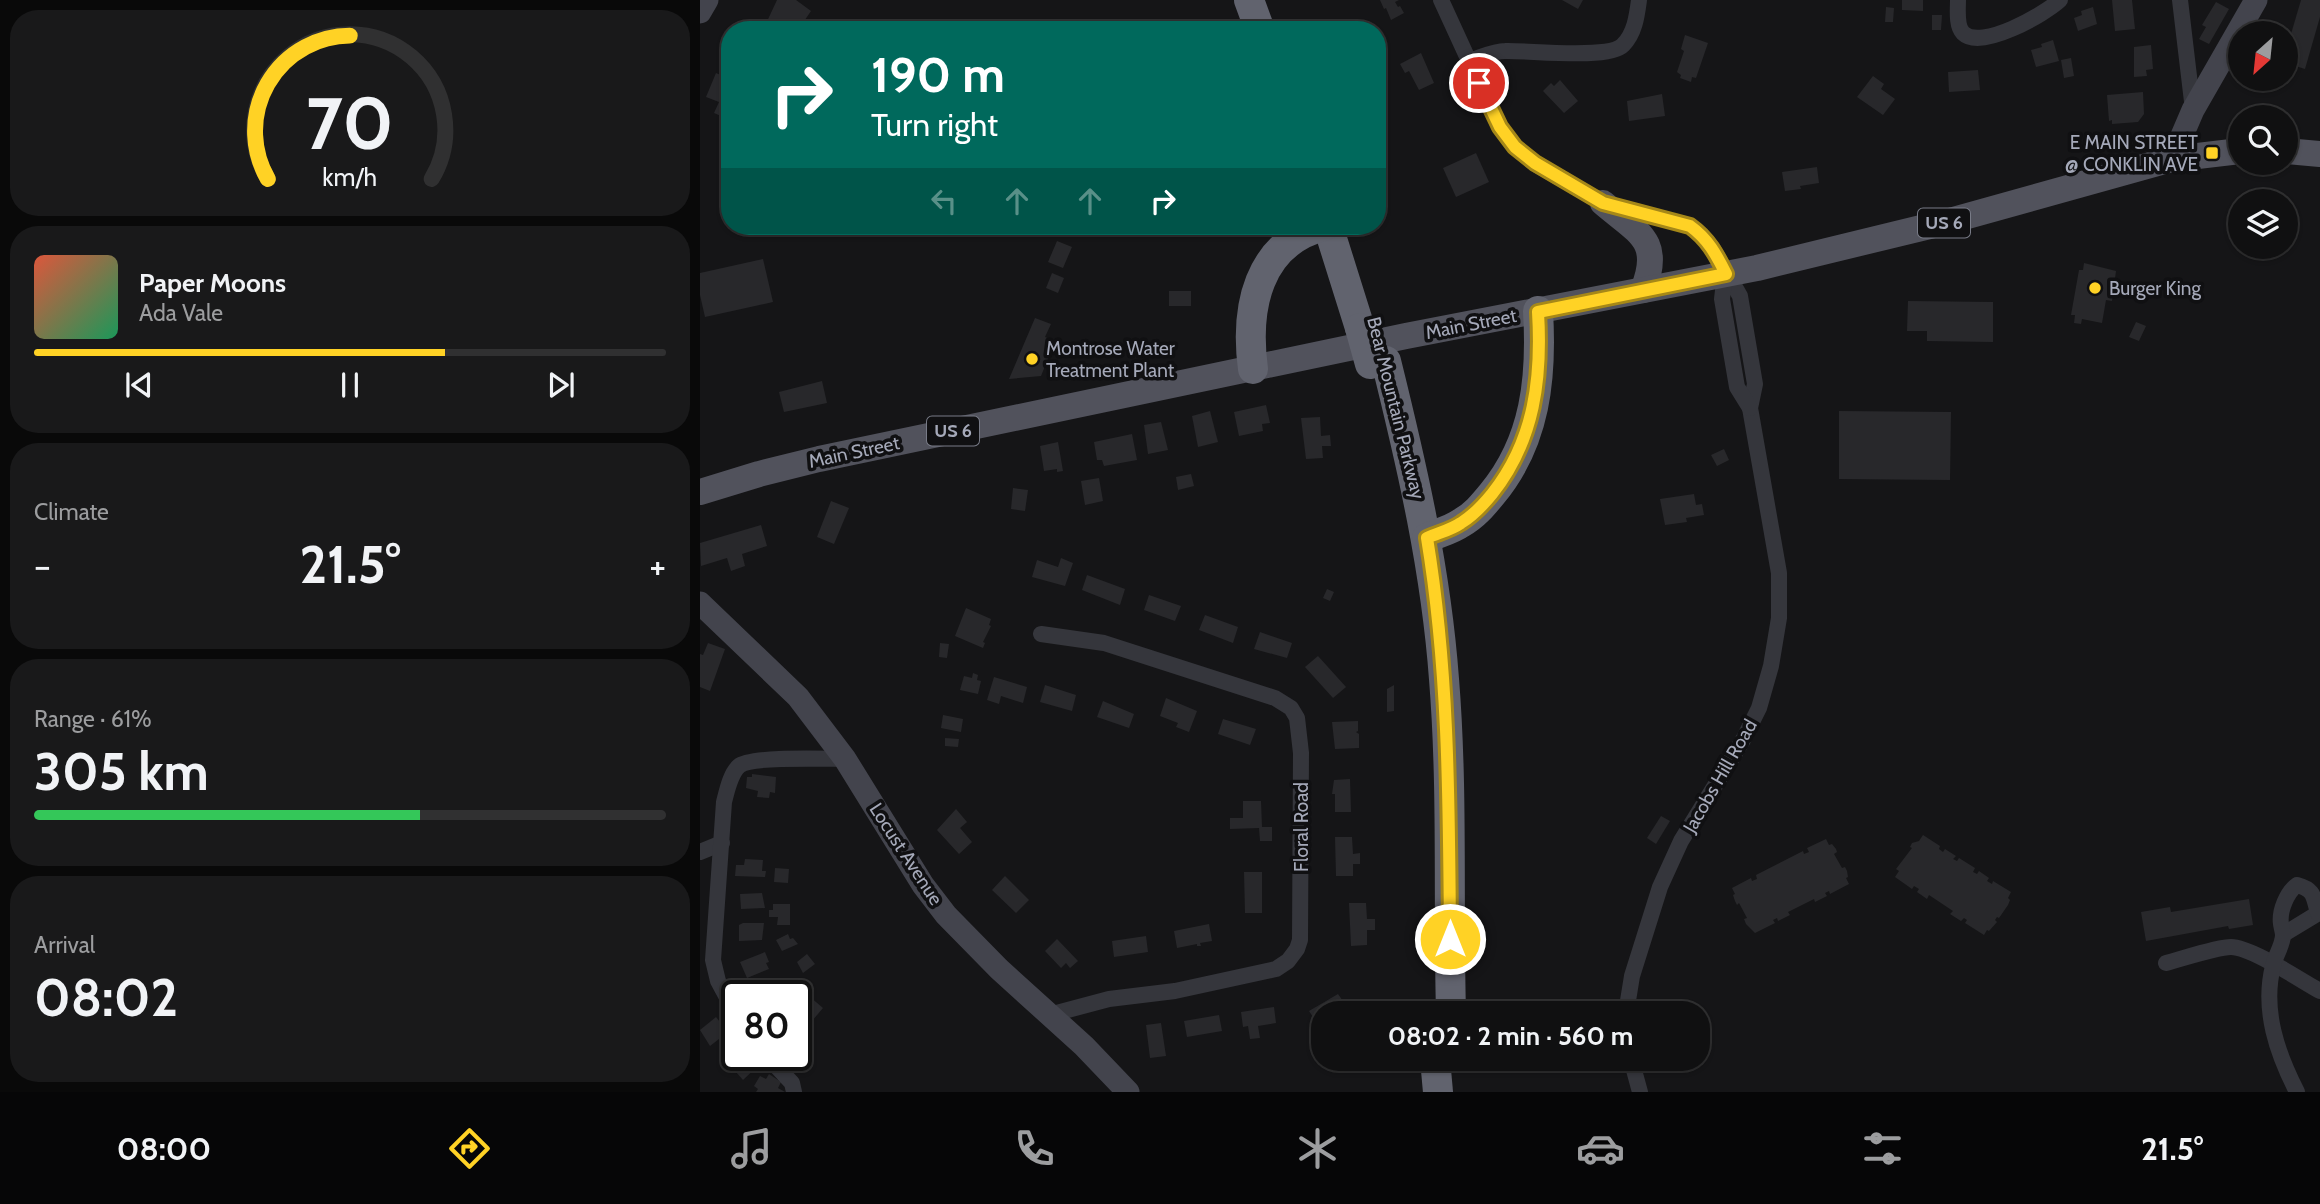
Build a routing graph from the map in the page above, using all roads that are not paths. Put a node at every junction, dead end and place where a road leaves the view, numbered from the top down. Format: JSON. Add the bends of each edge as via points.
{"nodes":[{"id":1,"x":707,"y":0,"type":"edge"},
{"id":2,"x":1249,"y":0,"type":"edge"},
{"id":3,"x":1266,"y":0,"type":"edge"},
{"id":4,"x":1441,"y":0,"type":"edge"},
{"id":5,"x":1639,"y":0,"type":"edge"},
{"id":6,"x":1958,"y":0,"type":"edge"},
{"id":7,"x":2060,"y":0,"type":"edge"},
{"id":8,"x":2180,"y":0,"type":"edge"},
{"id":9,"x":2256,"y":0,"type":"edge"},
{"id":10,"x":700,"y":12,"type":"edge"},
{"id":11,"x":1256,"y":21,"type":"edge"},
{"id":12,"x":1274,"y":21,"type":"edge"},
{"id":13,"x":1469,"y":61,"type":"junction"},
{"id":14,"x":2193,"y":110,"type":"junction"},
{"id":15,"x":2228,"y":152,"type":"edge"},
{"id":16,"x":2298,"y":152,"type":"edge"},
{"id":17,"x":2320,"y":154,"type":"edge"},
{"id":18,"x":2172,"y":159,"type":"junction"},
{"id":19,"x":1603,"y":203,"type":"junction"},
{"id":20,"x":1330,"y":235,"type":"edge"},
{"id":21,"x":1347,"y":235,"type":"edge"},
{"id":22,"x":1287,"y":238,"type":"edge"},
{"id":23,"x":1726,"y":274,"type":"junction"},
{"id":24,"x":1643,"y":290,"type":"junction"},
{"id":25,"x":1538,"y":312,"type":"junction"},
{"id":26,"x":1368,"y":326,"type":"junction"},
{"id":27,"x":1378,"y":362,"type":"junction"},
{"id":28,"x":1253,"y":369,"type":"junction"},
{"id":29,"x":700,"y":492,"type":"edge"},
{"id":30,"x":1427,"y":538,"type":"junction"},
{"id":31,"x":700,"y":603,"type":"edge"},
{"id":32,"x":1041,"y":634,"type":"dead end"},
{"id":33,"x":845,"y":759,"type":"junction"},
{"id":34,"x":722,"y":843,"type":"junction"},
{"id":35,"x":700,"y":852,"type":"edge"},
{"id":36,"x":2319,"y":912,"type":"edge"},
{"id":37,"x":2284,"y":934,"type":"junction"},
{"id":38,"x":2166,"y":962,"type":"dead end"},
{"id":39,"x":2273,"y":965,"type":"junction"},
{"id":40,"x":721,"y":987,"type":"edge"},
{"id":41,"x":2320,"y":991,"type":"edge"},
{"id":42,"x":1433,"y":1001,"type":"edge"},
{"id":43,"x":1451,"y":1001,"type":"edge"},
{"id":44,"x":1628,"y":1001,"type":"edge"},
{"id":45,"x":1049,"y":1015,"type":"junction"},
{"id":46,"x":781,"y":1071,"type":"edge"},
{"id":47,"x":1436,"y":1071,"type":"edge"},
{"id":48,"x":1455,"y":1071,"type":"edge"},
{"id":49,"x":1634,"y":1071,"type":"edge"},
{"id":50,"x":794,"y":1092,"type":"edge"},
{"id":51,"x":1128,"y":1092,"type":"edge"},
{"id":52,"x":1438,"y":1092,"type":"edge"},
{"id":53,"x":1456,"y":1092,"type":"edge"},
{"id":54,"x":1640,"y":1092,"type":"edge"},
{"id":55,"x":2297,"y":1092,"type":"edge"}],
"edges":[{"from":1,"to":10,"type":"street"},
{"from":2,"to":11,"type":"highway"},
{"from":3,"to":12,"type":"highway"},
{"from":4,"to":13,"type":"street","name":"Jacobs Hill Road"},
{"from":5,"to":13,"type":"street","via":[[1636,23],[1615,51],[1502,51]]},
{"from":6,"to":7,"type":"street","via":[[1960,29],[1970,37],[2010,30]]},
{"from":8,"to":14,"type":"street"},
{"from":9,"to":14,"type":"street"},
{"from":13,"to":19,"type":"street","name":"Jacobs Hill Road","via":[[1500,127],[1515,147]]},
{"from":14,"to":18,"type":"street"},
{"from":15,"to":18,"type":"main road","name":"Main Street","number":"US 6"},
{"from":16,"to":17,"type":"main road"},
{"from":18,"to":23,"type":"main road","name":"Main Street","number":"US 6","via":[[1946,222]]},
{"from":19,"to":23,"type":"street","name":"Jacobs Hill Road","via":[[1690,226],[1712,247]]},
{"from":19,"to":24,"type":"main road","via":[[1648,245],[1651,264]]},
{"from":20,"to":26,"type":"highway","name":"Bear Mountain Parkway"},
{"from":21,"to":26,"type":"highway","name":"Bear Mountain Parkway"},
{"from":22,"to":28,"type":"highway","via":[[1252,303]]},
{"from":23,"to":24,"type":"main road","name":"Main Street","number":"US 6"},
{"from":23,"to":44,"type":"street","name":"Jacobs Hill Road","via":[[1740,296],[1755,384],[1751,408],[1779,573],[1779,618],[1759,708],[1681,841],[1660,887]]},
{"from":24,"to":25,"type":"main road","name":"Main Street","number":"US 6"},
{"from":25,"to":28,"type":"main road","name":"Main Street","number":"US 6"},
{"from":25,"to":30,"type":"highway","via":[[1537,388],[1530,425],[1518,452],[1476,512]]},
{"from":26,"to":27,"type":"highway","name":"Bear Mountain Parkway","bridge":true},
{"from":27,"to":30,"type":"highway","name":"Bear Mountain Parkway","via":[[1414,471]]},
{"from":27,"to":42,"type":"highway","name":"Bear Mountain Parkway","via":[[1425,664]]},
{"from":28,"to":29,"type":"main road","name":"Main Street","number":"US 6","via":[[819,459]]},
{"from":30,"to":43,"type":"highway","name":"Bear Mountain Parkway","via":[[1447,730]]},
{"from":31,"to":33,"type":"street","name":"Locust Avenue","via":[[798,697]]},
{"from":32,"to":45,"type":"street","name":"Floral Road","via":[[1104,643],[1275,698],[1291,708],[1297,719],[1301,753],[1300,940],[1288,961],[1250,976],[1109,999]]},
{"from":33,"to":34,"type":"street","via":[[759,761],[737,767],[724,802]]},
{"from":33,"to":45,"type":"street","name":"Locust Avenue","via":[[923,886],[946,915]]},
{"from":34,"to":35,"type":"street"},
{"from":34,"to":40,"type":"street","via":[[713,960]]},
{"from":36,"to":37,"type":"street"},
{"from":36,"to":37,"type":"street","via":[[2312,891],[2297,885],[2290,890],[2281,917]]},
{"from":37,"to":39,"type":"street"},
{"from":38,"to":39,"type":"street","via":[[2231,947],[2255,953]]},
{"from":39,"to":41,"type":"street"},
{"from":39,"to":55,"type":"street","via":[[2272,1027]]},
{"from":45,"to":51,"type":"street","name":"Locust Avenue"},
{"from":46,"to":50,"type":"street"},
{"from":47,"to":52,"type":"highway"},
{"from":48,"to":53,"type":"highway"},
{"from":49,"to":54,"type":"street"}]}
